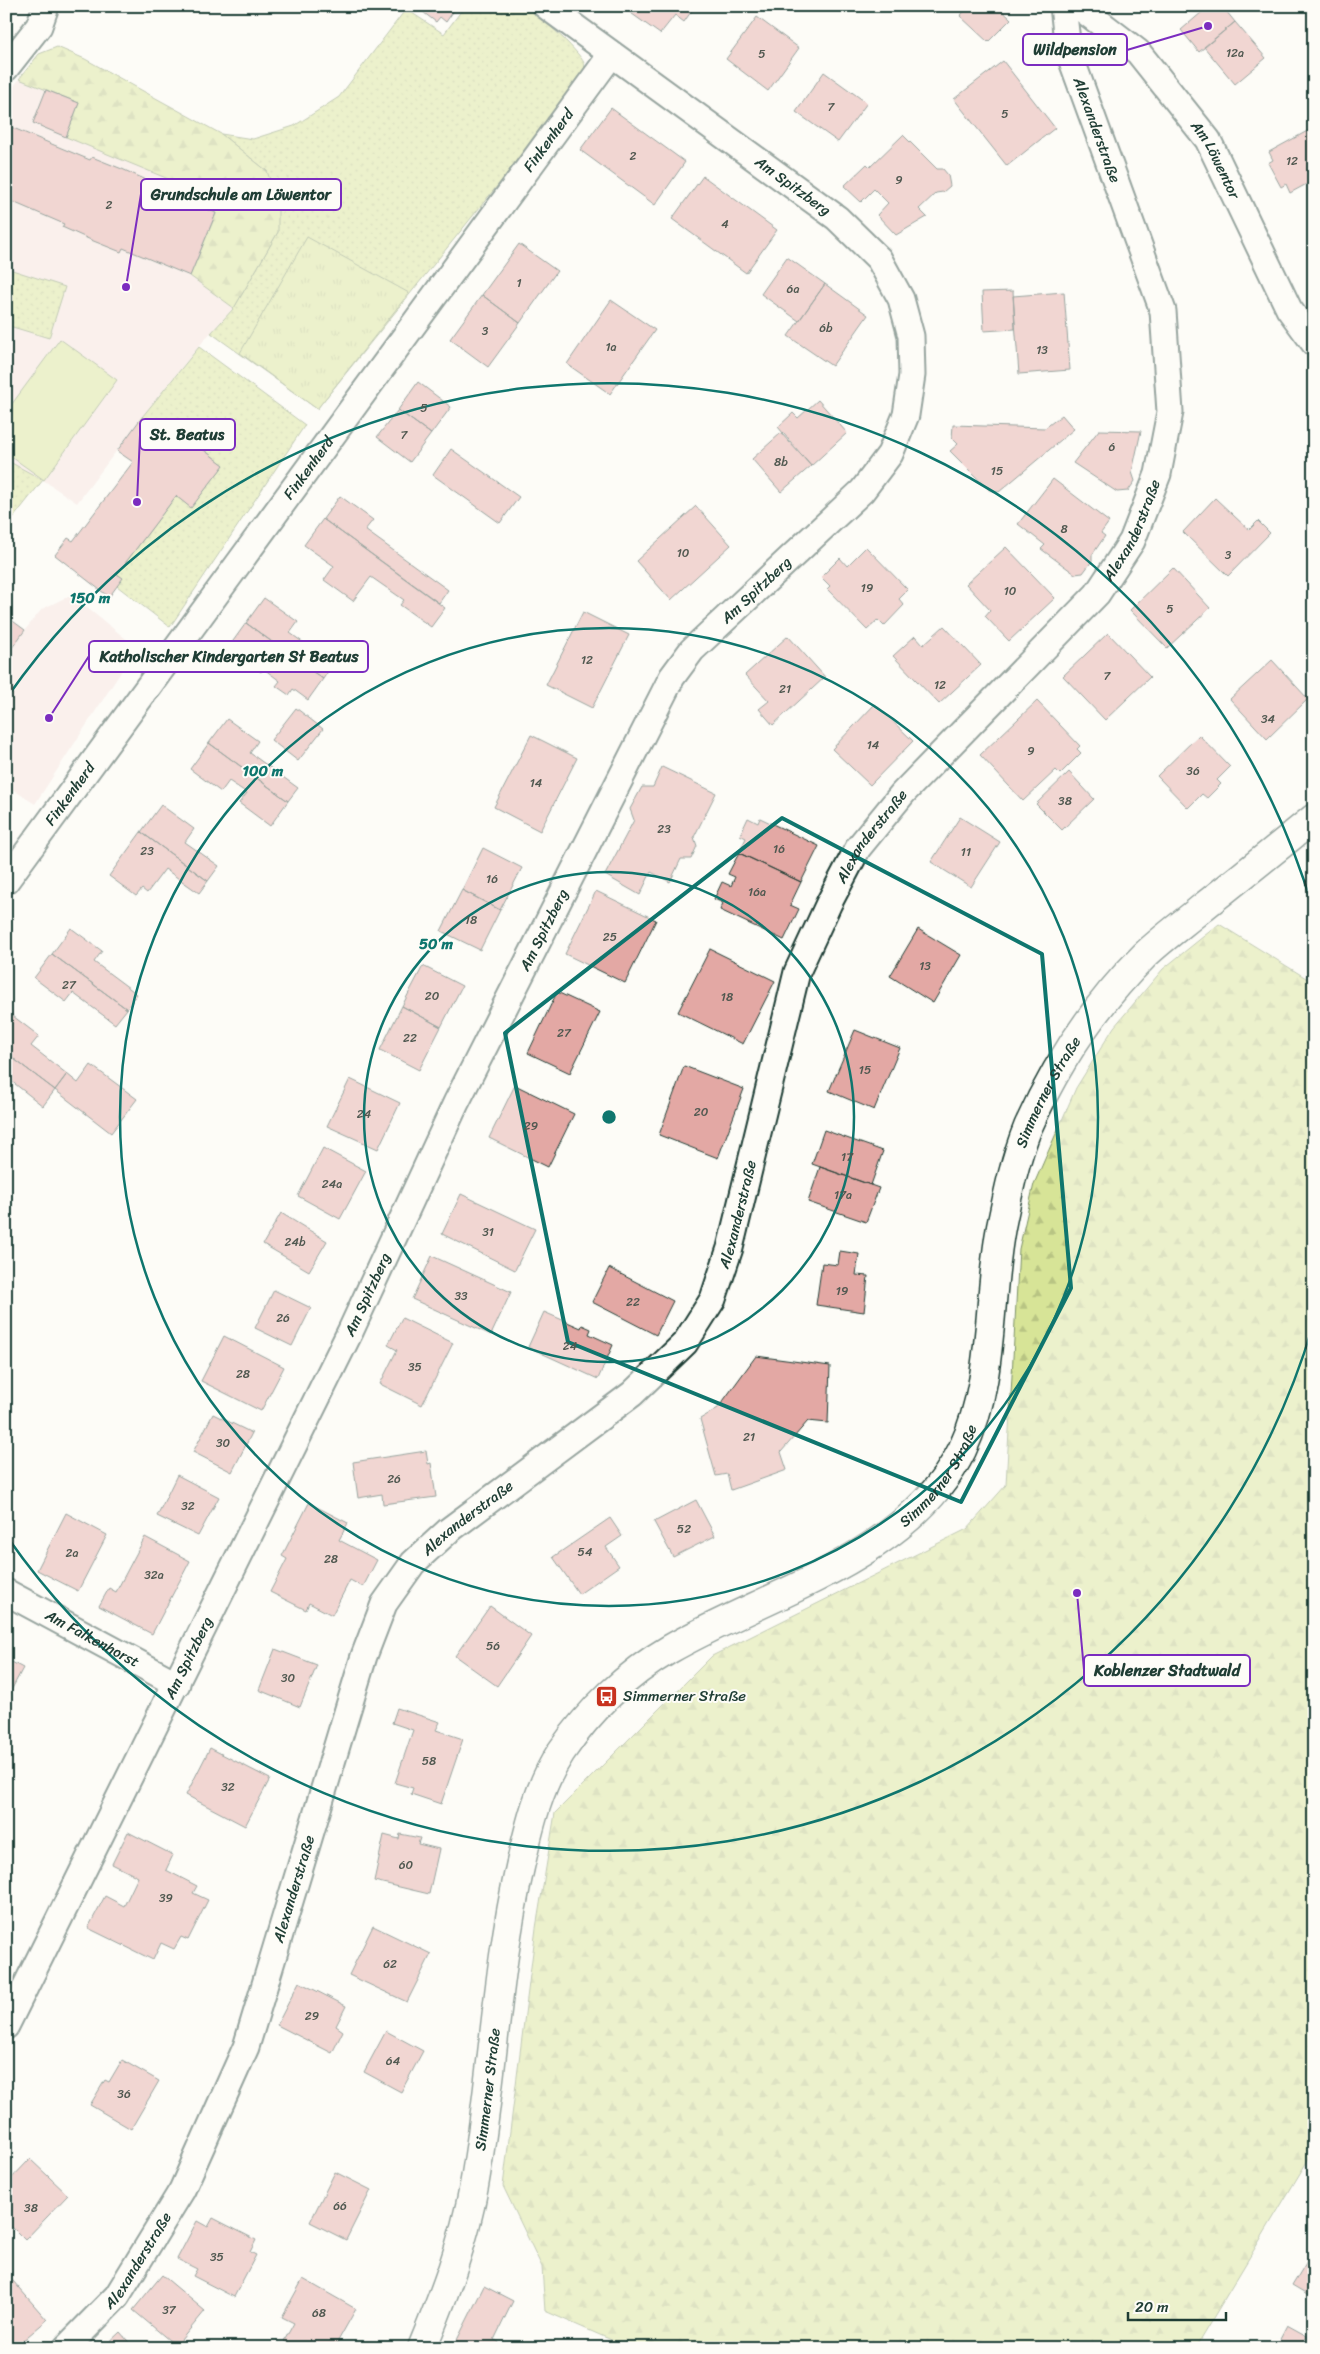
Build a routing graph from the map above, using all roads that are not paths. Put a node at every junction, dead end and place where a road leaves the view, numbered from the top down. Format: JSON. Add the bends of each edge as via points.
{"nodes":[{"id":1,"x":46,"y":6,"type":"edge"},
{"id":2,"x":546,"y":6,"type":"edge"},
{"id":3,"x":1062,"y":6,"type":"edge"},
{"id":4,"x":1078,"y":6,"type":"edge"},
{"id":5,"x":611,"y":55,"type":"junction"},
{"id":6,"x":6,"y":68,"type":"edge"},
{"id":7,"x":1314,"y":343,"type":"edge"},
{"id":8,"x":1314,"y":818,"type":"edge"},
{"id":9,"x":6,"y":880,"type":"edge"},
{"id":10,"x":6,"y":1592,"type":"edge"},
{"id":11,"x":177,"y":1684,"type":"junction"},
{"id":12,"x":6,"y":2026,"type":"edge"},
{"id":13,"x":66,"y":2348,"type":"edge"},
{"id":14,"x":422,"y":2348,"type":"edge"}],
"edges":[{"from":1,"to":6,"type":"street","via":[[38,26]]},
{"from":2,"to":5,"type":"street","name":"Am Spitzberg"},
{"from":3,"to":13,"type":"street","name":"Alexanderstraße","via":[[1068,50],[1163,311],[1170,412],[1158,474],[1132,541],[1097,594],[902,793],[858,848],[797,972],[730,1248],[713,1299],[685,1343],[632,1394],[448,1531],[413,1563],[384,1604],[364,1656],[246,2046],[182,2190],[117,2296]]},
{"from":4,"to":7,"type":"street","name":"Am Löwentor","via":[[1138,52],[1208,140],[1289,309]]},
{"from":5,"to":9,"type":"street","name":"Finkenherd"},
{"from":5,"to":11,"type":"street","name":"Am Spitzberg","via":[[837,218],[878,260],[902,299],[911,336],[912,375],[906,415],[890,454],[862,491],[692,650],[672,677],[456,1103],[346,1338]]},
{"from":8,"to":14,"type":"street","name":"Simmerner Straße","via":[[1146,954],[1104,1000],[1062,1061],[1028,1128],[1011,1178],[996,1254],[986,1363],[975,1414],[962,1449],[945,1478],[911,1516],[856,1556],[668,1650],[607,1696],[559,1754],[533,1809],[512,1902],[474,2187],[455,2267]]},
{"from":10,"to":11,"type":"street","name":"Am Falkenhorst"},
{"from":11,"to":12,"type":"street","name":"Am Spitzberg"}]}
